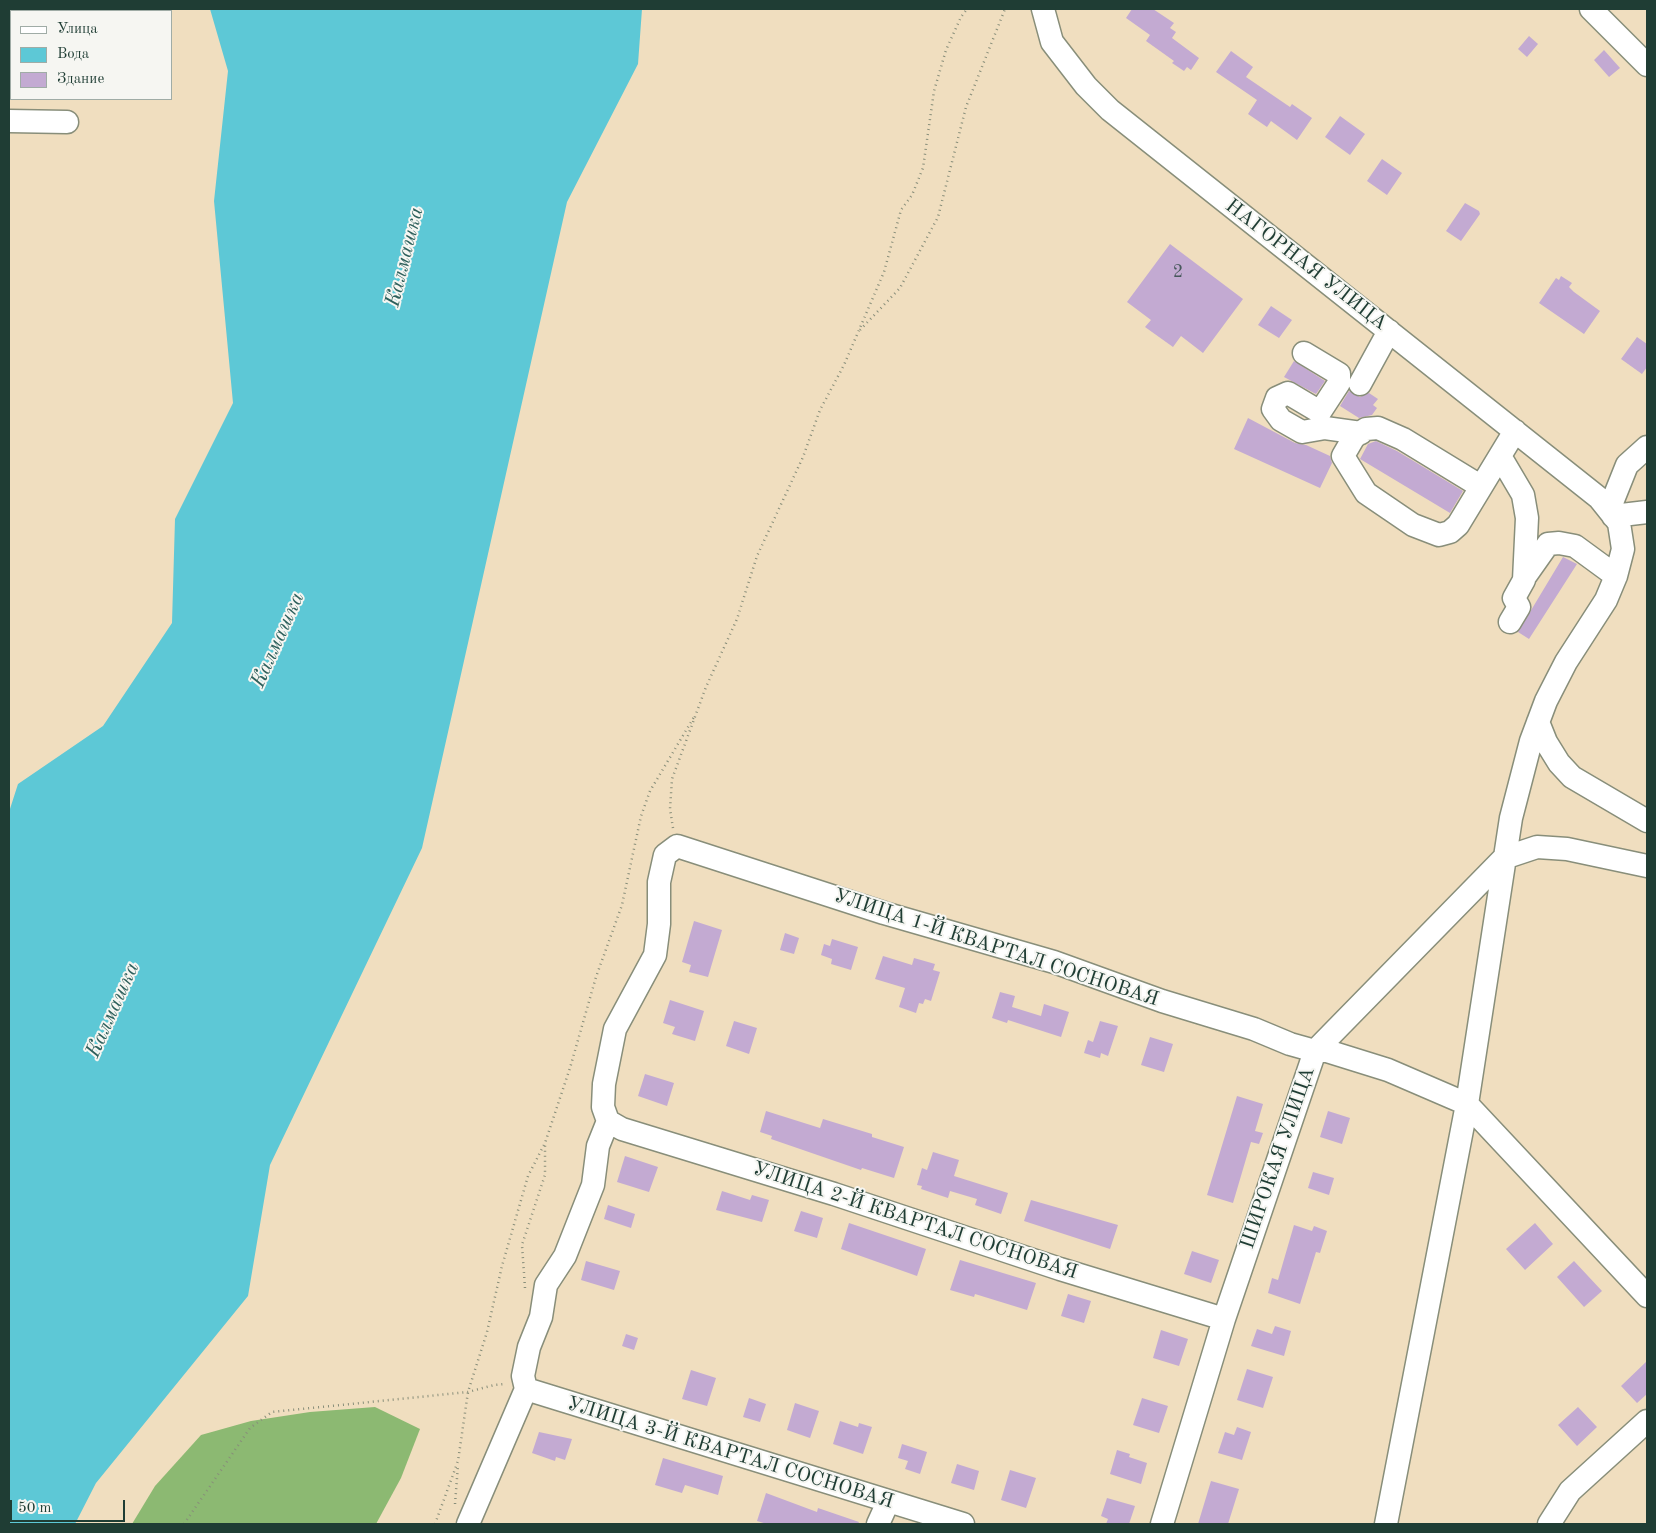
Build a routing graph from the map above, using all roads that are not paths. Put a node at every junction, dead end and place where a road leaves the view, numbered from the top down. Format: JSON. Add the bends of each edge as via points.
{"nodes":[{"id":1,"x":1043,"y":9,"type":"edge"},
{"id":2,"x":1591,"y":9,"type":"edge"},
{"id":3,"x":1647,"y":65,"type":"edge"},
{"id":4,"x":9,"y":121,"type":"edge"},
{"id":5,"x":67,"y":122,"type":"dead end"},
{"id":6,"x":1389,"y":331,"type":"junction"},
{"id":7,"x":1304,"y":353,"type":"dead end"},
{"id":8,"x":1360,"y":384,"type":"dead end"},
{"id":9,"x":1323,"y":420,"type":"junction"},
{"id":10,"x":1515,"y":431,"type":"junction"},
{"id":11,"x":1361,"y":433,"type":"junction"},
{"id":12,"x":1647,"y":448,"type":"edge"},
{"id":13,"x":1343,"y":456,"type":"junction"},
{"id":14,"x":1500,"y":456,"type":"junction"},
{"id":15,"x":1480,"y":486,"type":"junction"},
{"id":16,"x":1607,"y":508,"type":"junction"},
{"id":17,"x":1647,"y":512,"type":"edge"},
{"id":18,"x":1616,"y":576,"type":"junction"},
{"id":19,"x":1524,"y":578,"type":"junction"},
{"id":20,"x":1510,"y":622,"type":"dead end"},
{"id":21,"x":1538,"y":722,"type":"junction"},
{"id":22,"x":1647,"y":821,"type":"edge"},
{"id":23,"x":1504,"y":858,"type":"junction"},
{"id":24,"x":1647,"y":866,"type":"edge"},
{"id":25,"x":1315,"y":1051,"type":"junction"},
{"id":26,"x":1466,"y":1104,"type":"junction"},
{"id":27,"x":608,"y":1121,"type":"junction"},
{"id":28,"x":1647,"y":1296,"type":"edge"},
{"id":29,"x":1224,"y":1320,"type":"junction"},
{"id":30,"x":526,"y":1389,"type":"junction"},
{"id":31,"x":1647,"y":1421,"type":"edge"},
{"id":32,"x":888,"y":1502,"type":"junction"},
{"id":33,"x":461,"y":1516,"type":"edge"},
{"id":34,"x":878,"y":1524,"type":"edge"},
{"id":35,"x":963,"y":1524,"type":"edge"},
{"id":36,"x":1162,"y":1524,"type":"edge"},
{"id":37,"x":1386,"y":1524,"type":"edge"},
{"id":38,"x":1549,"y":1524,"type":"edge"}],
"edges":[{"from":1,"to":6,"type":"street","name":"НАГОРНАЯ УЛИЦА","via":[[1052,42],[1086,86],[1110,110]]},
{"from":2,"to":3,"type":"street"},
{"from":4,"to":5,"type":"street"},
{"from":6,"to":8,"type":"street"},
{"from":6,"to":10,"type":"street","name":"НАГОРНАЯ УЛИЦА"},
{"from":7,"to":9,"type":"street","via":[[1339,374],[1339,383]]},
{"from":9,"to":11,"type":"street"},
{"from":9,"to":13,"type":"street"},
{"from":10,"to":14,"type":"street"},
{"from":10,"to":16,"type":"street","name":"НАГОРНАЯ УЛИЦА"},
{"from":11,"to":13,"type":"street","via":[[1354,437]]},
{"from":11,"to":15,"type":"street","via":[[1378,428],[1403,439]]},
{"from":12,"to":16,"type":"street","via":[[1627,465]]},
{"from":13,"to":15,"type":"street","via":[[1366,493],[1413,525],[1439,535],[1458,525]]},
{"from":14,"to":15,"type":"street"},
{"from":14,"to":19,"type":"street","via":[[1524,496],[1527,518]]},
{"from":16,"to":17,"type":"street"},
{"from":16,"to":18,"type":"street","via":[[1618,523],[1623,549]]},
{"from":18,"to":19,"type":"street","via":[[1575,546],[1559,543],[1548,544]]},
{"from":18,"to":21,"type":"street","via":[[1606,600],[1566,662]]},
{"from":19,"to":20,"type":"street","via":[[1514,598],[1519,607]]},
{"from":21,"to":22,"type":"street","via":[[1558,763],[1572,778]]},
{"from":21,"to":23,"type":"street","via":[[1511,818]]},
{"from":23,"to":24,"type":"street","via":[[1537,847],[1567,849]]},
{"from":23,"to":25,"type":"street","name":"ШИРОКАЯ УЛИЦА"},
{"from":23,"to":26,"type":"street"},
{"from":25,"to":26,"type":"street","name":"УЛИЦА 1-Й КВАРТАЛ СОСНОВАЯ","via":[[1327,1051],[1388,1070]]},
{"from":25,"to":27,"type":"street","name":"УЛИЦА 1-Й КВАРТАЛ СОСНОВАЯ","via":[[1054,962],[884,913],[677,846],[665,855],[659,882],[659,924],[654,955],[615,1029],[604,1084],[603,1107]]},
{"from":25,"to":29,"type":"street","name":"ШИРОКАЯ УЛИЦА"},
{"from":26,"to":28,"type":"street"},
{"from":26,"to":37,"type":"street"},
{"from":27,"to":29,"type":"street","name":"УЛИЦА 2-Й КВАРТАЛ СОСНОВАЯ"},
{"from":27,"to":30,"type":"street","via":[[598,1146],[593,1185],[581,1219],[565,1256],[546,1285],[523,1376]]},
{"from":29,"to":36,"type":"street","name":"ШИРОКАЯ УЛИЦА"},
{"from":30,"to":32,"type":"street","name":"УЛИЦА 3-Й КВАРТАЛ СОСНОВАЯ"},
{"from":30,"to":33,"type":"street"},
{"from":31,"to":38,"type":"street","via":[[1570,1491]]},
{"from":32,"to":34,"type":"street"},
{"from":32,"to":35,"type":"street","name":"УЛИЦА 3-Й КВАРТАЛ СОСНОВАЯ"}]}
